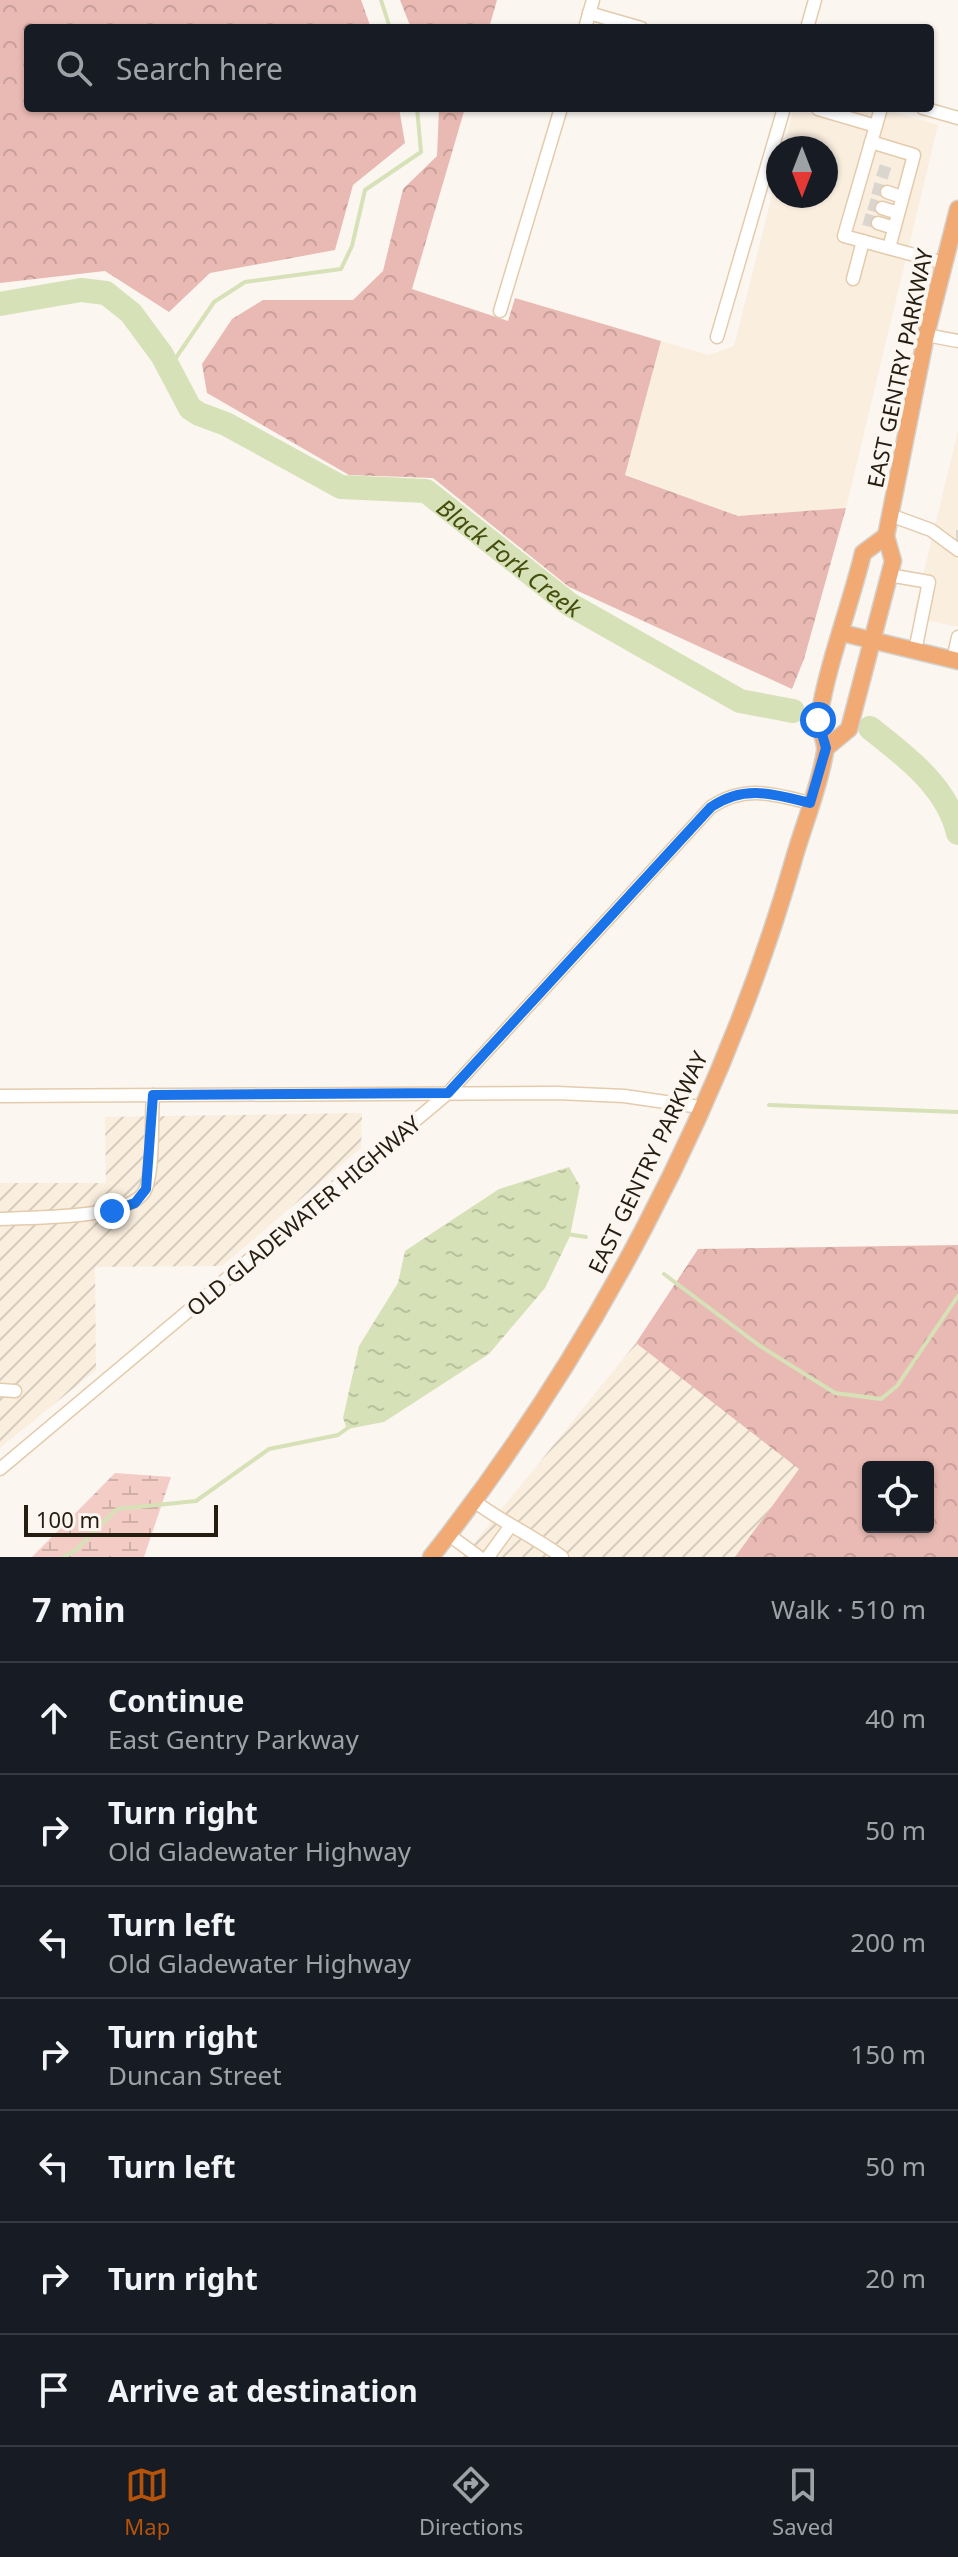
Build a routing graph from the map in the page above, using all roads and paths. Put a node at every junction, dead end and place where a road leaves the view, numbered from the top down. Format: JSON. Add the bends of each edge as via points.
{"nodes":[{"id":1,"x":815,"y":0,"type":"edge"},
{"id":2,"x":591,"y":6,"type":"edge"},
{"id":3,"x":632,"y":24,"type":"edge"},
{"id":4,"x":808,"y":24,"type":"edge"},
{"id":5,"x":934,"y":111,"type":"edge"},
{"id":6,"x":560,"y":112,"type":"edge"},
{"id":7,"x":783,"y":112,"type":"edge"},
{"id":8,"x":828,"y":112,"type":"edge"},
{"id":9,"x":880,"y":112,"type":"edge"},
{"id":10,"x":958,"y":118,"type":"edge"},
{"id":11,"x":876,"y":126,"type":"junction"},
{"id":12,"x":871,"y":142,"type":"junction"},
{"id":13,"x":864,"y":166,"type":"junction"},
{"id":14,"x":878,"y":170,"type":"tunnel mouth"},
{"id":15,"x":893,"y":175,"type":"tunnel mouth"},
{"id":16,"x":907,"y":179,"type":"junction"},
{"id":17,"x":859,"y":183,"type":"junction"},
{"id":18,"x":873,"y":188,"type":"tunnel mouth"},
{"id":19,"x":887,"y":192,"type":"tunnel mouth"},
{"id":20,"x":902,"y":197,"type":"junction"},
{"id":21,"x":855,"y":199,"type":"junction"},
{"id":22,"x":869,"y":204,"type":"tunnel mouth"},
{"id":23,"x":882,"y":208,"type":"tunnel mouth"},
{"id":24,"x":958,"y":209,"type":"edge"},
{"id":25,"x":898,"y":213,"type":"junction"},
{"id":26,"x":850,"y":215,"type":"junction"},
{"id":27,"x":864,"y":219,"type":"tunnel mouth"},
{"id":28,"x":878,"y":223,"type":"tunnel mouth"},
{"id":29,"x":894,"y":228,"type":"junction"},
{"id":30,"x":863,"y":241,"type":"junction"},
{"id":31,"x":889,"y":248,"type":"junction"},
{"id":32,"x":944,"y":263,"type":"junction"},
{"id":33,"x":853,"y":279,"type":"dead end"},
{"id":34,"x":500,"y":311,"type":"dead end"},
{"id":35,"x":926,"y":335,"type":"junction"},
{"id":36,"x":717,"y":337,"type":"dead end"},
{"id":37,"x":958,"y":341,"type":"edge"},
{"id":38,"x":890,"y":515,"type":"junction"},
{"id":39,"x":886,"y":536,"type":"junction"},
{"id":40,"x":956,"y":536,"type":"edge"},
{"id":41,"x":942,"y":538,"type":"junction"},
{"id":42,"x":958,"y":550,"type":"edge"},
{"id":43,"x":889,"y":575,"type":"junction"},
{"id":44,"x":842,"y":633,"type":"junction"},
{"id":45,"x":958,"y":637,"type":"edge"},
{"id":46,"x":872,"y":640,"type":"junction"},
{"id":47,"x":915,"y":651,"type":"junction"},
{"id":48,"x":955,"y":660,"type":"edge"},
{"id":49,"x":826,"y":748,"type":"junction"},
{"id":50,"x":810,"y":803,"type":"junction"},
{"id":51,"x":448,"y":1093,"type":"junction"},
{"id":52,"x":153,"y":1095,"type":"junction"},
{"id":53,"x":0,"y":1096,"type":"edge"},
{"id":54,"x":700,"y":1107,"type":"junction"},
{"id":55,"x":0,"y":1219,"type":"edge"},
{"id":56,"x":0,"y":1390,"type":"edge"},
{"id":57,"x":15,"y":1391,"type":"dead end"},
{"id":58,"x":0,"y":1469,"type":"edge"},
{"id":59,"x":474,"y":1501,"type":"junction"},
{"id":60,"x":509,"y":1528,"type":"junction"},
{"id":61,"x":449,"y":1535,"type":"junction"},
{"id":62,"x":431,"y":1557,"type":"edge"},
{"id":63,"x":479,"y":1557,"type":"edge"},
{"id":64,"x":488,"y":1557,"type":"edge"},
{"id":65,"x":562,"y":1557,"type":"edge"}],
"edges":[{"from":1,"to":4,"type":"street"},
{"from":2,"to":3,"type":"street"},
{"from":5,"to":10,"type":"street"},
{"from":6,"to":34,"type":"street"},
{"from":7,"to":36,"type":"street"},
{"from":8,"to":11,"type":"street"},
{"from":9,"to":11,"type":"street"},
{"from":11,"to":12,"type":"street"},
{"from":12,"to":13,"type":"street"},
{"from":12,"to":16,"type":"street","via":[[914,155]]},
{"from":13,"to":14,"type":"street"},
{"from":13,"to":17,"type":"street"},
{"from":15,"to":16,"type":"street"},
{"from":16,"to":20,"type":"street"},
{"from":17,"to":18,"type":"street"},
{"from":17,"to":21,"type":"street"},
{"from":19,"to":20,"type":"street"},
{"from":20,"to":25,"type":"street"},
{"from":21,"to":22,"type":"street"},
{"from":21,"to":26,"type":"street"},
{"from":23,"to":25,"type":"street"},
{"from":24,"to":32,"type":"main road","name":"EAST GENTRY PARKWAY"},
{"from":25,"to":29,"type":"street"},
{"from":26,"to":27,"type":"street"},
{"from":26,"to":30,"type":"street","via":[[844,236]]},
{"from":28,"to":29,"type":"street"},
{"from":29,"to":31,"type":"street"},
{"from":30,"to":31,"type":"street"},
{"from":30,"to":33,"type":"street"},
{"from":31,"to":32,"type":"street"},
{"from":32,"to":35,"type":"main road","name":"EAST GENTRY PARKWAY"},
{"from":35,"to":37,"type":"street"},
{"from":35,"to":38,"type":"main road","name":"EAST GENTRY PARKWAY"},
{"from":38,"to":39,"type":"main road","name":"EAST GENTRY PARKWAY"},
{"from":38,"to":41,"type":"street"},
{"from":39,"to":43,"type":"main road","name":"EAST GENTRY PARKWAY","via":[[893,561]]},
{"from":39,"to":44,"type":"main road","name":"EAST GENTRY PARKWAY","via":[[863,553]]},
{"from":40,"to":41,"type":"street"},
{"from":41,"to":42,"type":"street"},
{"from":43,"to":46,"type":"main road","name":"EAST GENTRY PARKWAY"},
{"from":43,"to":47,"type":"street","via":[[929,582]]},
{"from":44,"to":46,"type":"main road"},
{"from":44,"to":49,"type":"main road","name":"EAST GENTRY PARKWAY","via":[[818,720]]},
{"from":45,"to":48,"type":"street"},
{"from":46,"to":47,"type":"main road"},
{"from":46,"to":49,"type":"main road","name":"EAST GENTRY PARKWAY","via":[[849,729]]},
{"from":47,"to":48,"type":"main road"},
{"from":49,"to":50,"type":"main road","name":"EAST GENTRY PARKWAY"},
{"from":50,"to":51,"type":"street","name":"OLD GLADEWATER HIGHWAY","via":[[754,791],[730,795],[711,807]]},
{"from":50,"to":54,"type":"main road","name":"EAST GENTRY PARKWAY","via":[[774,923]]},
{"from":51,"to":52,"type":"street"},
{"from":51,"to":54,"type":"street","via":[[624,1096]]},
{"from":51,"to":58,"type":"street","name":"OLD GLADEWATER HIGHWAY"},
{"from":52,"to":53,"type":"street"},
{"from":52,"to":55,"type":"street","via":[[146,1189],[135,1203],[112,1211]]},
{"from":54,"to":59,"type":"main road","name":"EAST GENTRY PARKWAY","via":[[605,1296]]},
{"from":56,"to":57,"type":"street"},
{"from":59,"to":60,"type":"street"},
{"from":59,"to":61,"type":"main road","name":"EAST GENTRY PARKWAY"},
{"from":60,"to":64,"type":"street"},
{"from":60,"to":65,"type":"street","via":[[525,1530]]},
{"from":61,"to":62,"type":"main road","name":"EAST GENTRY PARKWAY"},
{"from":61,"to":63,"type":"street"}]}
